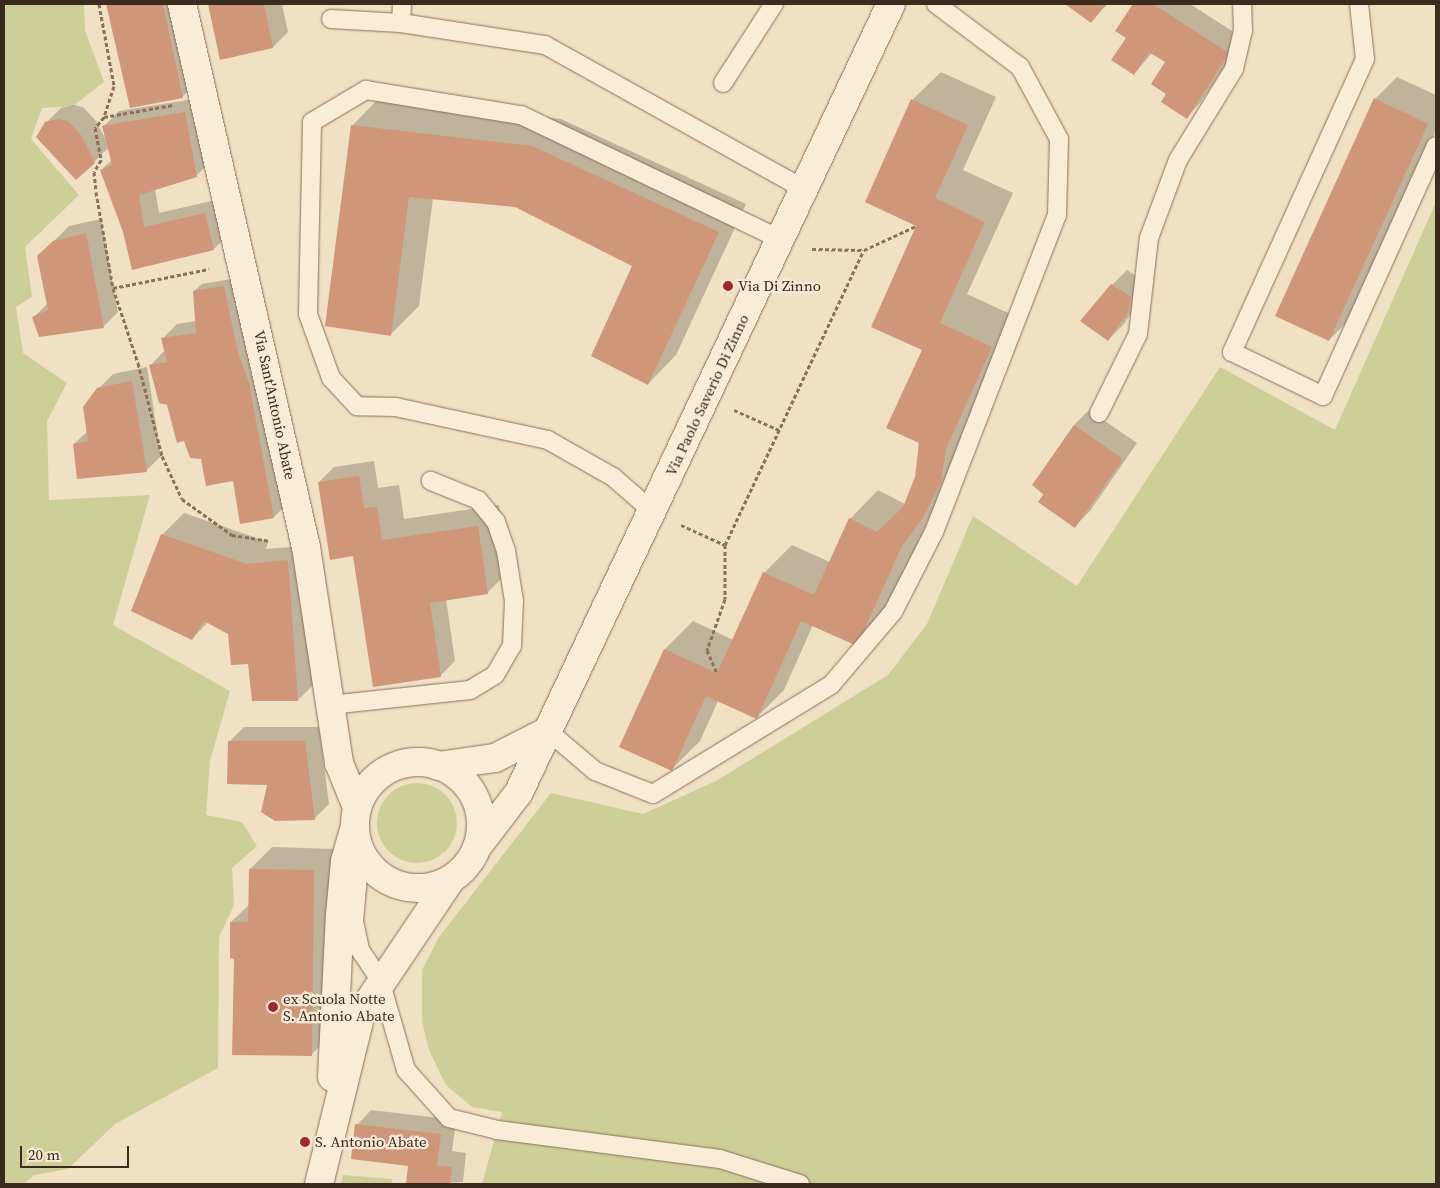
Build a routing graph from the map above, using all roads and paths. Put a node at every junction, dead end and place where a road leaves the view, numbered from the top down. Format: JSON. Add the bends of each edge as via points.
{"nodes":[{"id":1,"x":99,"y":4,"type":"edge"},
{"id":2,"x":182,"y":4,"type":"edge"},
{"id":3,"x":402,"y":4,"type":"edge"},
{"id":4,"x":774,"y":4,"type":"edge"},
{"id":5,"x":891,"y":4,"type":"edge"},
{"id":6,"x":936,"y":4,"type":"edge"},
{"id":7,"x":1242,"y":4,"type":"edge"},
{"id":8,"x":1359,"y":4,"type":"edge"},
{"id":9,"x":331,"y":19,"type":"dead end"},
{"id":10,"x":401,"y":23,"type":"junction"},
{"id":11,"x":723,"y":83,"type":"dead end"},
{"id":12,"x":206,"y":100,"type":"junction"},
{"id":13,"x":104,"y":116,"type":"junction"},
{"id":14,"x":1436,"y":146,"type":"edge"},
{"id":15,"x":804,"y":189,"type":"junction"},
{"id":16,"x":916,"y":226,"type":"dead end"},
{"id":17,"x":780,"y":239,"type":"junction"},
{"id":18,"x":864,"y":250,"type":"junction"},
{"id":19,"x":244,"y":262,"type":"junction"},
{"id":20,"x":113,"y":288,"type":"junction"},
{"id":21,"x":1099,"y":413,"type":"dead end"},
{"id":22,"x":431,"y":480,"type":"dead end"},
{"id":23,"x":652,"y":511,"type":"junction"},
{"id":24,"x":725,"y":545,"type":"junction"},
{"id":25,"x":306,"y":547,"type":"junction"},
{"id":26,"x":717,"y":673,"type":"dead end"},
{"id":27,"x":330,"y":705,"type":"junction"},
{"id":28,"x":548,"y":731,"type":"junction"},
{"id":29,"x":438,"y":766,"type":"junction"},
{"id":30,"x":357,"y":830,"type":"junction"},
{"id":31,"x":478,"y":847,"type":"junction"},
{"id":32,"x":451,"y":880,"type":"junction"},
{"id":33,"x":380,"y":980,"type":"junction"},
{"id":34,"x":329,"y":1143,"type":"junction"},
{"id":35,"x":319,"y":1184,"type":"edge"},
{"id":36,"x":800,"y":1184,"type":"edge"}],
"edges":[{"from":1,"to":13,"type":"path","via":[[114,86]]},
{"from":2,"to":12,"type":"street","name":"Via Sant'Antonio Abate"},
{"from":3,"to":10,"type":"lane"},
{"from":4,"to":11,"type":"lane"},
{"from":5,"to":15,"type":"street","name":"Via Paolo Saverio Di Zinno"},
{"from":6,"to":28,"type":"lane","via":[[1020,67],[1059,139],[1057,215],[934,532],[893,612],[832,685],[653,794],[595,771]]},
{"from":7,"to":21,"type":"lane","via":[[1243,31],[1234,69],[1178,160],[1150,238],[1138,334]]},
{"from":8,"to":14,"type":"lane","via":[[1365,58],[1232,352],[1323,396]]},
{"from":9,"to":10,"type":"lane"},
{"from":10,"to":15,"type":"lane","via":[[545,45]]},
{"from":12,"to":13,"type":"path"},
{"from":12,"to":19,"type":"street","name":"Via Sant'Antonio Abate"},
{"from":13,"to":20,"type":"path","via":[[95,128],[101,160],[94,172]]},
{"from":15,"to":17,"type":"street","name":"Via Paolo Saverio Di Zinno"},
{"from":16,"to":18,"type":"path"},
{"from":17,"to":18,"type":"path","via":[[804,249]]},
{"from":17,"to":23,"type":"street","name":"Via Paolo Saverio Di Zinno"},
{"from":17,"to":23,"type":"lane","via":[[521,115],[366,90],[312,122],[308,314],[331,378],[357,406],[396,407],[548,440],[613,477]]},
{"from":18,"to":24,"type":"path"},
{"from":19,"to":20,"type":"path"},
{"from":19,"to":25,"type":"street","name":"Via Sant'Antonio Abate"},
{"from":20,"to":25,"type":"path","via":[[138,363],[162,456],[182,499],[232,535]]},
{"from":22,"to":27,"type":"lane","via":[[478,500],[496,522],[506,551],[514,601],[512,646],[495,675],[470,690]]},
{"from":23,"to":24,"type":"path"},
{"from":23,"to":28,"type":"street","name":"Via Paolo Saverio Di Zinno"},
{"from":24,"to":26,"type":"path","via":[[725,599],[707,650]]},
{"from":25,"to":27,"type":"street","name":"Via Sant'Antonio Abate"},
{"from":27,"to":30,"type":"street","name":"Via Sant'Antonio Abate","via":[[339,763]]},
{"from":28,"to":29,"type":"street","via":[[495,758]]},
{"from":28,"to":31,"type":"street","name":"Via Paolo Saverio Di Zinno","via":[[520,792]]},
{"from":29,"to":30,"type":"street","via":[[418,762],[380,774],[366,789]]},
{"from":29,"to":31,"type":"street","via":[[460,778],[475,798],[481,822]]},
{"from":30,"to":32,"type":"street","via":[[376,873],[400,887],[426,888]]},
{"from":30,"to":33,"type":"lane","via":[[354,921],[360,950]]},
{"from":30,"to":34,"type":"street","via":[[345,861],[340,915]]},
{"from":31,"to":32,"type":"street","via":[[467,865]]},
{"from":32,"to":33,"type":"street"},
{"from":33,"to":34,"type":"street","via":[[361,1012]]},
{"from":33,"to":36,"type":"lane","via":[[406,1070],[449,1118],[497,1130],[720,1159]]},
{"from":34,"to":35,"type":"street"}]}
